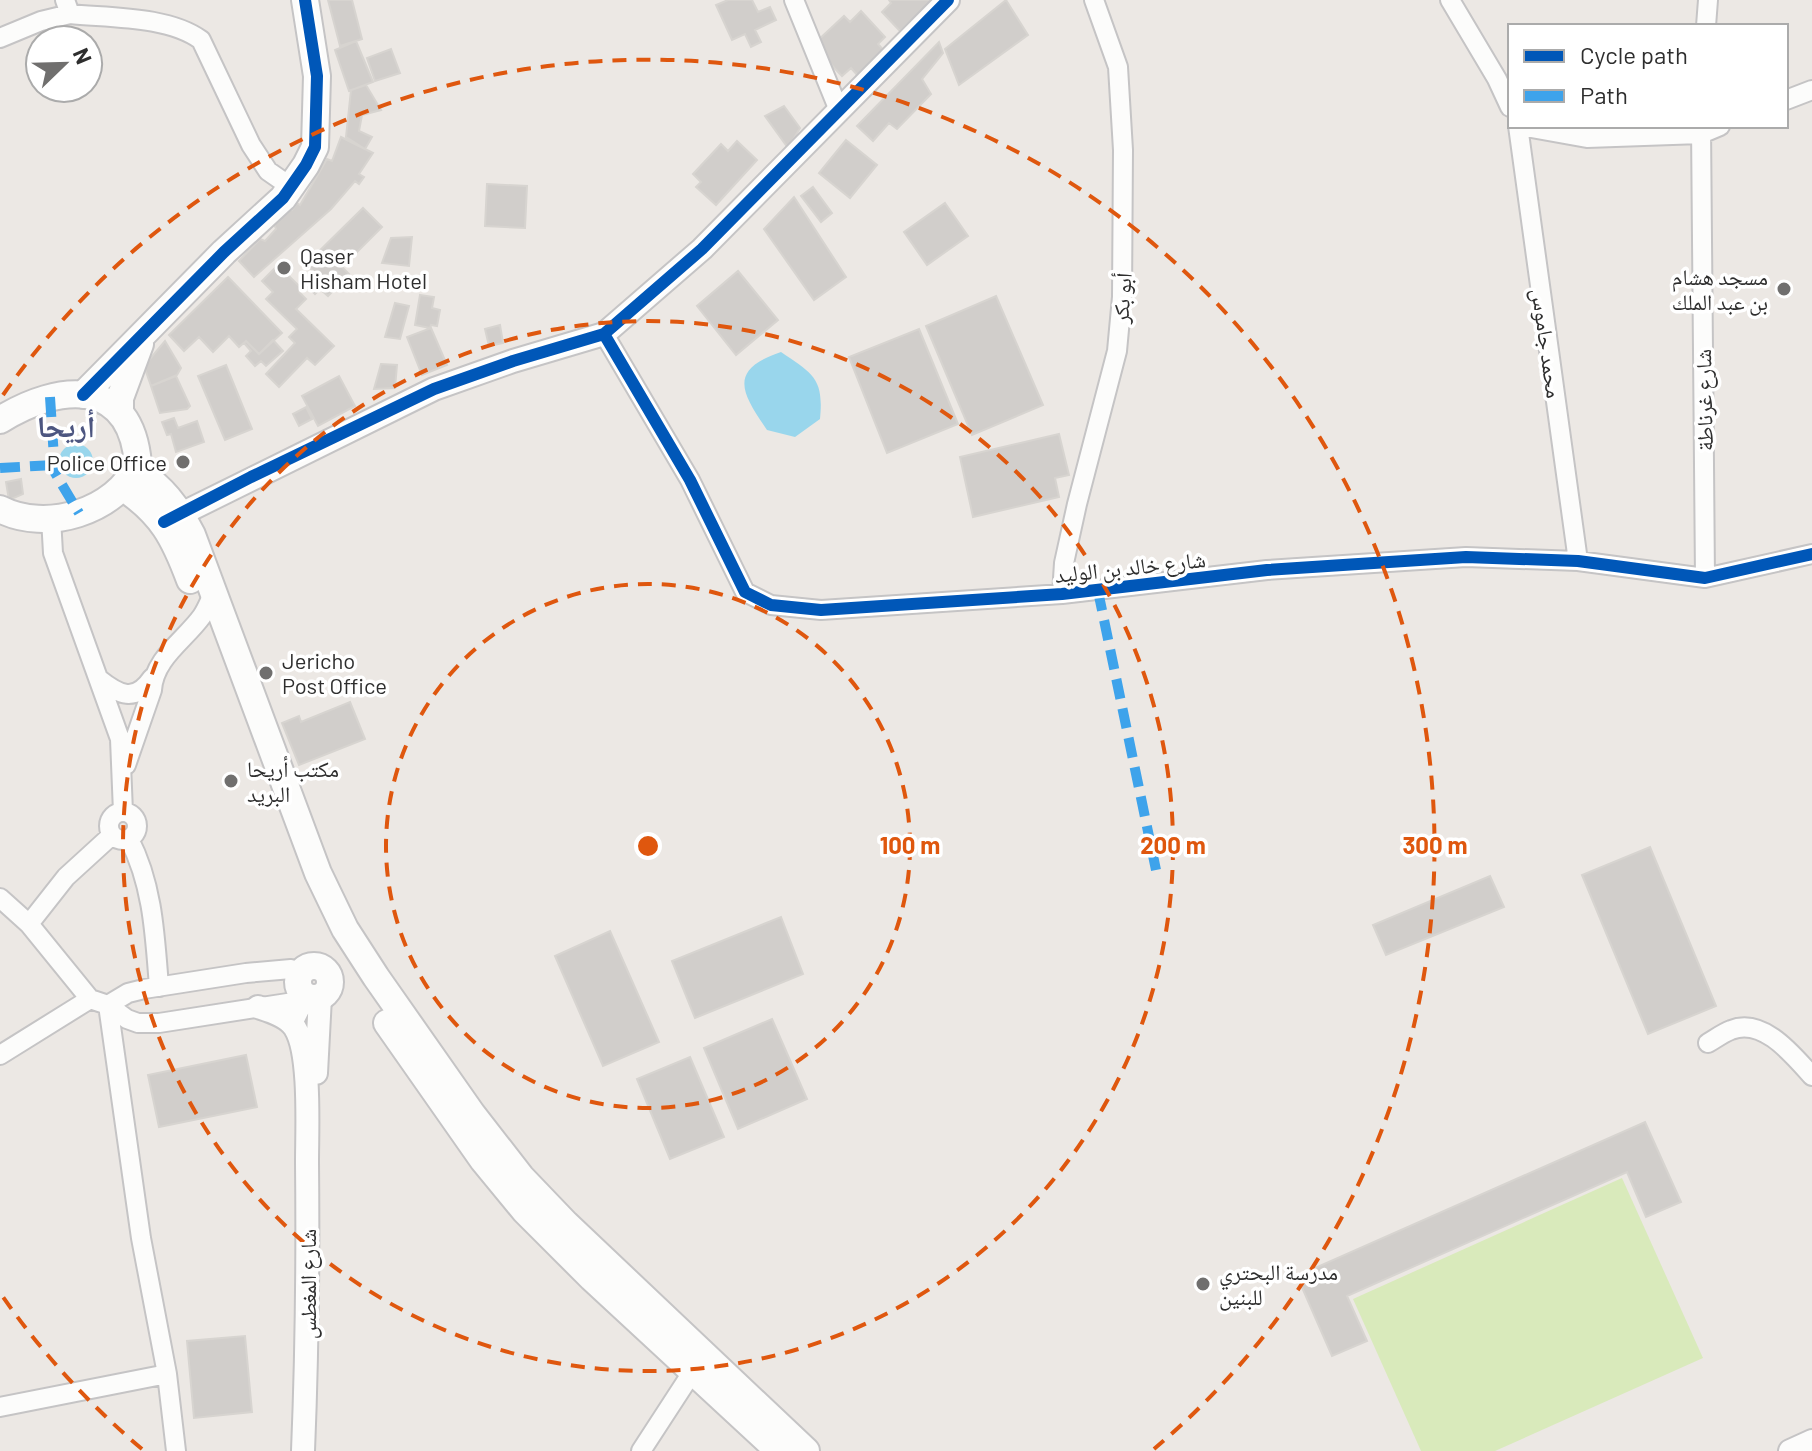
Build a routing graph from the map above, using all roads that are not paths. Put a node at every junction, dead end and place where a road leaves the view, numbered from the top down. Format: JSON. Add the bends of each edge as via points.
{"nodes":[{"id":1,"x":305,"y":0,"type":"edge"},
{"id":2,"x":794,"y":0,"type":"edge"},
{"id":3,"x":948,"y":0,"type":"edge"},
{"id":4,"x":1094,"y":0,"type":"edge"},
{"id":5,"x":1450,"y":0,"type":"edge"},
{"id":6,"x":1708,"y":0,"type":"edge"},
{"id":7,"x":68,"y":7,"type":"edge"},
{"id":8,"x":1706,"y":24,"type":"edge"},
{"id":9,"x":0,"y":38,"type":"edge"},
{"id":10,"x":1812,"y":90,"type":"edge"},
{"id":11,"x":1788,"y":99,"type":"edge"},
{"id":12,"x":1508,"y":103,"type":"edge"},
{"id":13,"x":838,"y":108,"type":"junction"},
{"id":14,"x":1520,"y":128,"type":"edge"},
{"id":15,"x":1529,"y":128,"type":"edge"},
{"id":16,"x":1701,"y":130,"type":"edge"},
{"id":17,"x":291,"y":187,"type":"junction"},
{"id":18,"x":145,"y":332,"type":"junction"},
{"id":19,"x":604,"y":334,"type":"junction"},
{"id":20,"x":83,"y":395,"type":"junction"},
{"id":21,"x":120,"y":413,"type":"junction"},
{"id":22,"x":0,"y":420,"type":"edge"},
{"id":23,"x":130,"y":478,"type":"junction"},
{"id":24,"x":0,"y":509,"type":"edge"},
{"id":25,"x":172,"y":517,"type":"junction"},
{"id":26,"x":51,"y":518,"type":"junction"},
{"id":27,"x":1812,"y":554,"type":"edge"},
{"id":28,"x":1578,"y":561,"type":"junction"},
{"id":29,"x":1705,"y":578,"type":"junction"},
{"id":30,"x":1062,"y":594,"type":"junction"},
{"id":31,"x":208,"y":603,"type":"junction"},
{"id":32,"x":153,"y":678,"type":"junction"},
{"id":33,"x":99,"y":679,"type":"junction"},
{"id":34,"x":122,"y":779,"type":"junction"},
{"id":35,"x":120,"y":837,"type":"junction"},
{"id":36,"x":0,"y":898,"type":"edge"},
{"id":37,"x":29,"y":924,"type":"junction"},
{"id":38,"x":311,"y":984,"type":"junction"},
{"id":39,"x":159,"y":987,"type":"junction"},
{"id":40,"x":90,"y":999,"type":"junction"},
{"id":41,"x":108,"y":1005,"type":"junction"},
{"id":42,"x":258,"y":1007,"type":"joint"},
{"id":43,"x":1708,"y":1043,"type":"dead end"},
{"id":44,"x":0,"y":1055,"type":"edge"},
{"id":45,"x":1812,"y":1076,"type":"edge"},
{"id":46,"x":307,"y":1117,"type":"junction"},
{"id":47,"x":693,"y":1371,"type":"junction"},
{"id":48,"x":167,"y":1374,"type":"junction"},
{"id":49,"x":0,"y":1407,"type":"edge"},
{"id":50,"x":1812,"y":1441,"type":"edge"},
{"id":51,"x":176,"y":1451,"type":"edge"},
{"id":52,"x":303,"y":1451,"type":"edge"},
{"id":53,"x":641,"y":1451,"type":"edge"},
{"id":54,"x":779,"y":1451,"type":"edge"},
{"id":55,"x":806,"y":1451,"type":"edge"},
{"id":56,"x":1790,"y":1451,"type":"edge"}],
"edges":[{"from":1,"to":17,"type":"main road","via":[[317,76],[317,132],[315,147]]},
{"from":2,"to":13,"type":"street"},
{"from":3,"to":13,"type":"street"},
{"from":4,"to":30,"type":"street","name":"أبو بكر","via":[[1118,67],[1122,297],[1117,351],[1077,504]]},
{"from":5,"to":12,"type":"street"},
{"from":6,"to":8,"type":"street"},
{"from":7,"to":9,"type":"street"},
{"from":7,"to":17,"type":"street","via":[[166,24],[201,40],[251,145],[268,171]]},
{"from":10,"to":11,"type":"street"},
{"from":13,"to":19,"type":"street","via":[[702,249]]},
{"from":14,"to":28,"type":"street","name":"محمد جاموس"},
{"from":15,"to":16,"type":"street","name":"محمد جاموس","via":[[1587,138]]},
{"from":16,"to":29,"type":"street","name":"شارع غرناطة"},
{"from":17,"to":18,"type":"main road"},
{"from":18,"to":20,"type":"main road"},
{"from":18,"to":21,"type":"main road","via":[[120,398]]},
{"from":19,"to":25,"type":"street","via":[[434,389]]},
{"from":19,"to":30,"type":"street","name":"شارع خالد بن الوليد","via":[[690,480],[745,592],[757,600],[821,610]]},
{"from":20,"to":21,"type":"main road","via":[[103,398]]},
{"from":20,"to":22,"type":"main road","via":[[42,399]]},
{"from":21,"to":23,"type":"main road","via":[[136,448]]},
{"from":23,"to":25,"type":"main road","via":[[145,502]]},
{"from":23,"to":26,"type":"main road","via":[[105,503]]},
{"from":24,"to":26,"type":"main road","via":[[21,517]]},
{"from":25,"to":31,"type":"main road","via":[[192,535]]},
{"from":26,"to":33,"type":"street","via":[[53,553]]},
{"from":27,"to":29,"type":"street","name":"شارع خالد بن الوليد"},
{"from":28,"to":29,"type":"street","name":"شارع خالد بن الوليد"},
{"from":28,"to":30,"type":"street","name":"شارع خالد بن الوليد","via":[[1377,561]]},
{"from":31,"to":32,"type":"street"},
{"from":31,"to":38,"type":"main road","via":[[345,929]]},
{"from":32,"to":33,"type":"street","via":[[135,694],[123,694]]},
{"from":32,"to":34,"type":"street"},
{"from":33,"to":34,"type":"street","via":[[120,739]]},
{"from":34,"to":35,"type":"street","via":[[123,812],[132,815],[136,832]]},
{"from":35,"to":37,"type":"street","via":[[66,877]]},
{"from":35,"to":39,"type":"street","via":[[139,858],[149,887]]},
{"from":36,"to":37,"type":"street"},
{"from":37,"to":40,"type":"street"},
{"from":38,"to":39,"type":"street"},
{"from":38,"to":42,"type":"street","via":[[277,1014]]},
{"from":38,"to":46,"type":"street","name":"شارع المغطس","via":[[302,1045]]},
{"from":38,"to":46,"type":"street","name":"شارع المغطس","via":[[315,1080]]},
{"from":38,"to":47,"type":"main road","via":[[417,1067],[525,1211]]},
{"from":38,"to":55,"type":"main road","via":[[472,1114],[566,1224]]},
{"from":39,"to":41,"type":"street","via":[[128,993]]},
{"from":40,"to":41,"type":"street"},
{"from":40,"to":44,"type":"street"},
{"from":41,"to":42,"type":"street","via":[[138,1023]]},
{"from":41,"to":48,"type":"street","via":[[141,1238]]},
{"from":43,"to":45,"type":"street","via":[[1733,1029],[1760,1030]]},
{"from":46,"to":52,"type":"street","name":"شارع المغطس"},
{"from":47,"to":53,"type":"street"},
{"from":47,"to":54,"type":"main road"},
{"from":48,"to":49,"type":"street"},
{"from":48,"to":51,"type":"street"},
{"from":50,"to":56,"type":"street"}]}
